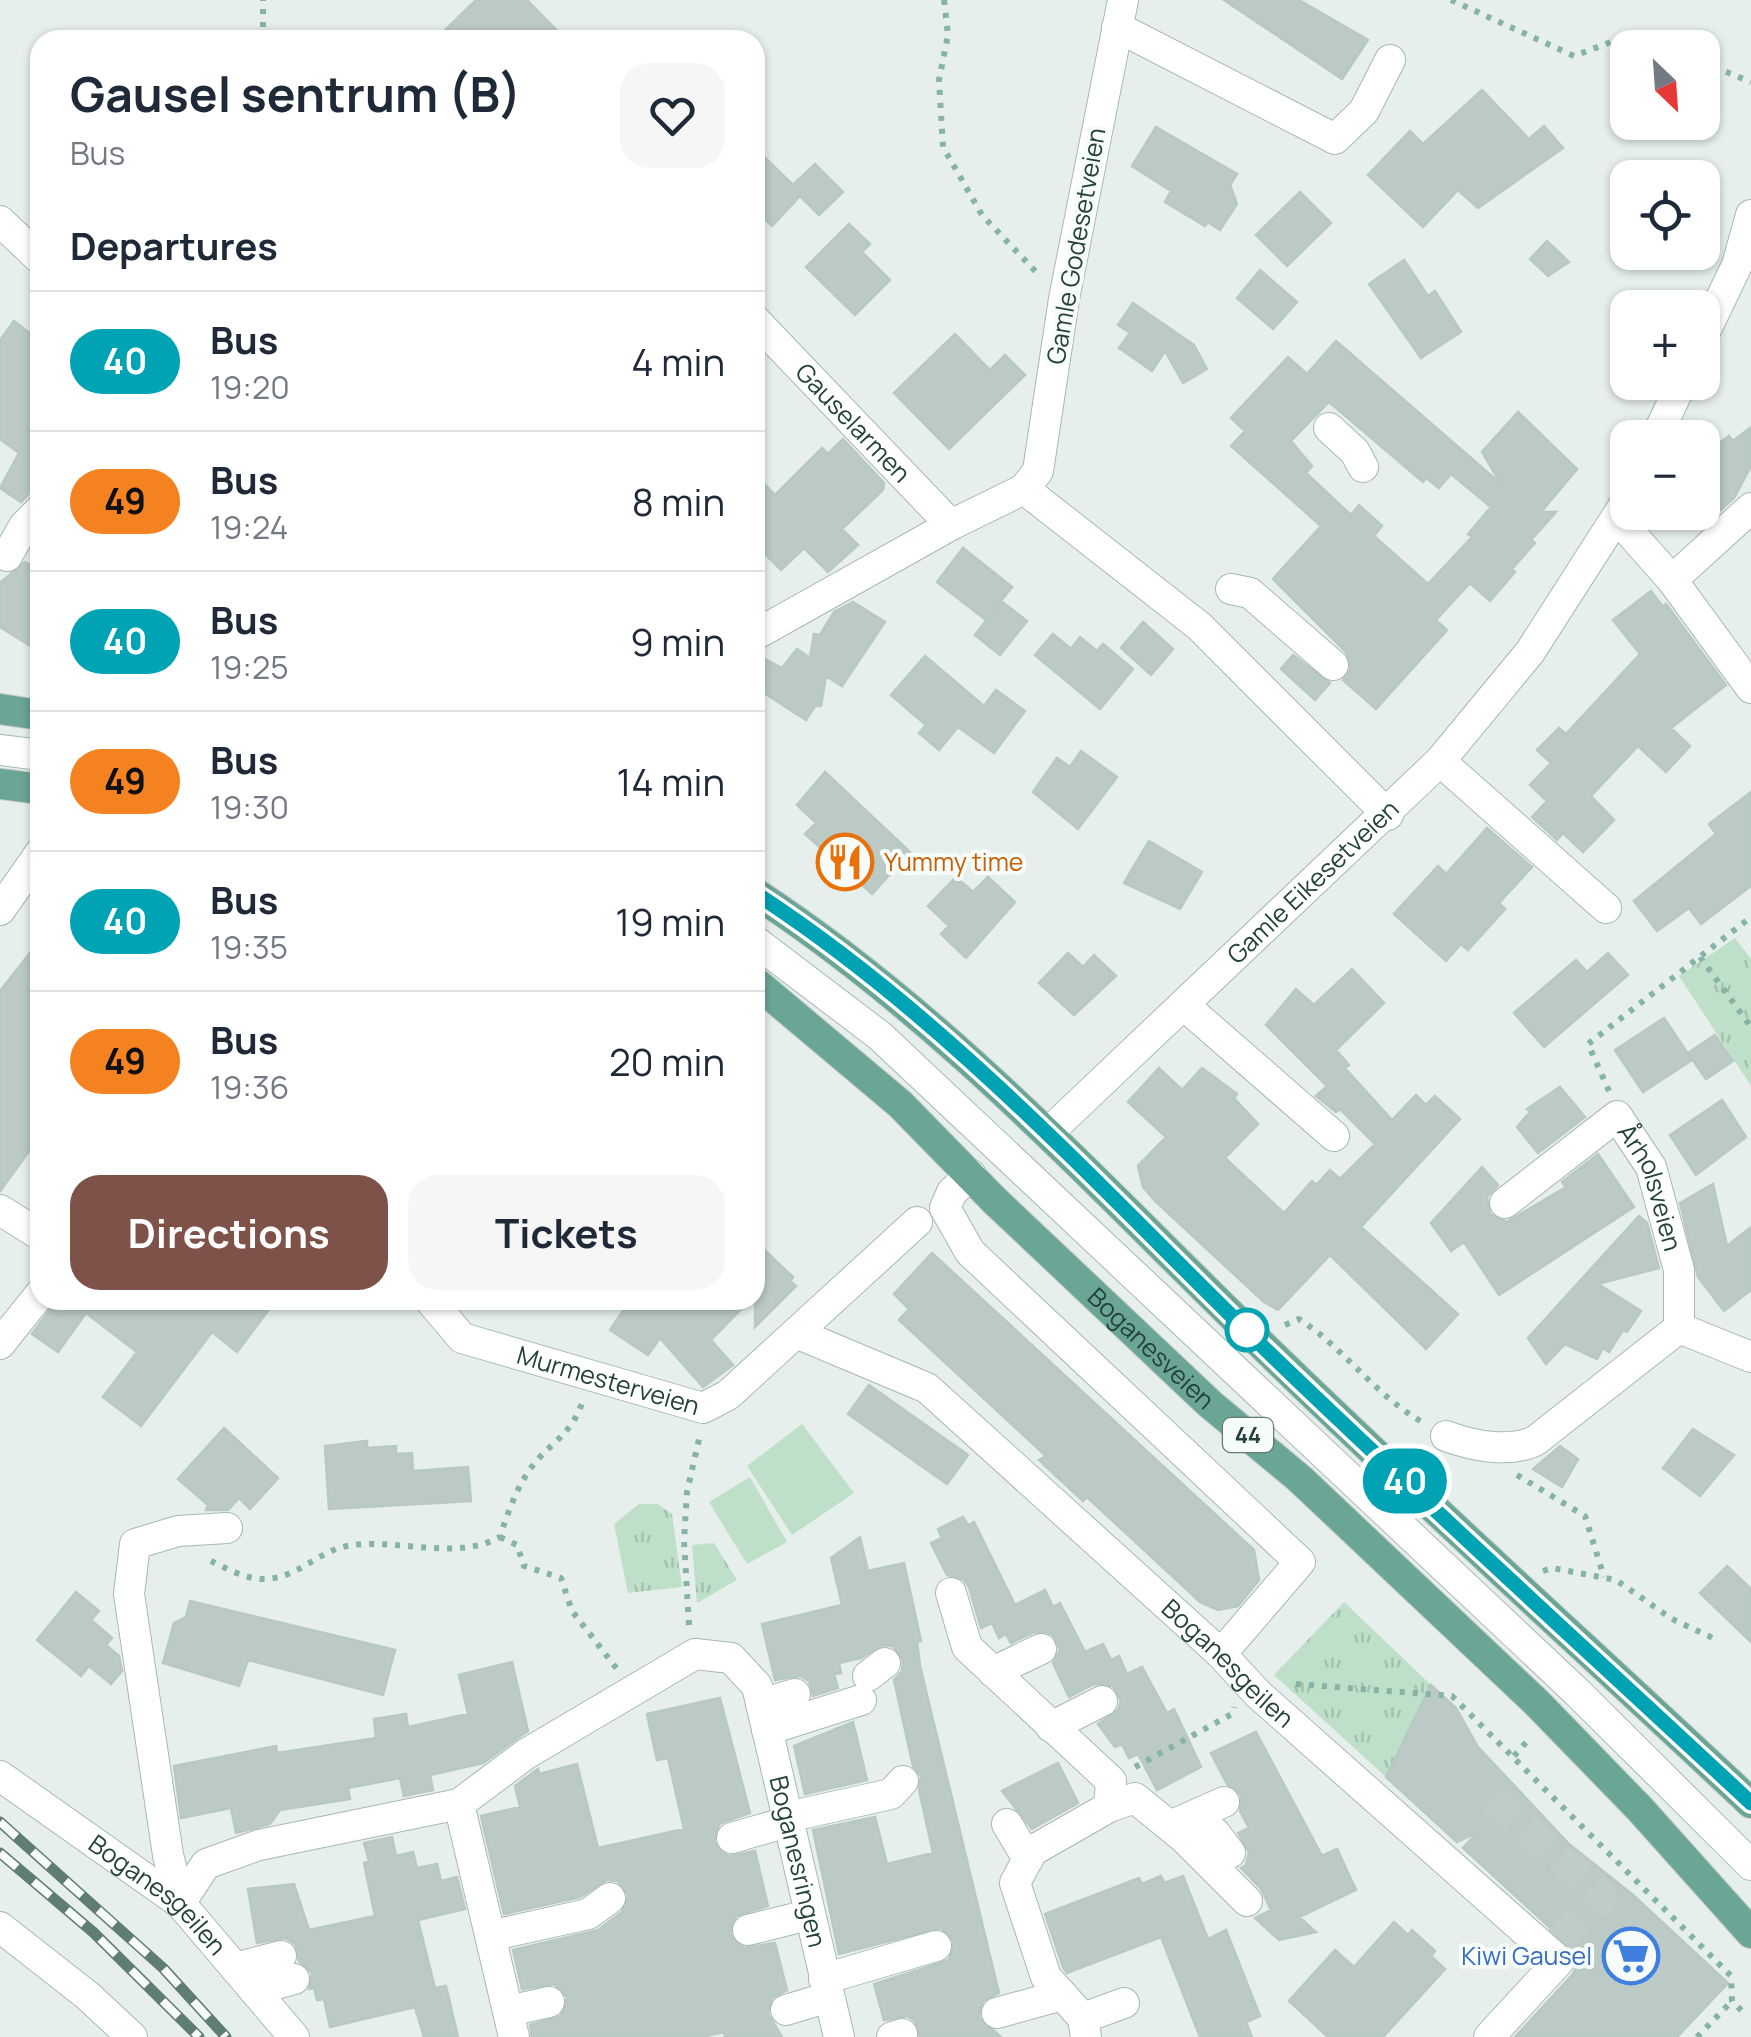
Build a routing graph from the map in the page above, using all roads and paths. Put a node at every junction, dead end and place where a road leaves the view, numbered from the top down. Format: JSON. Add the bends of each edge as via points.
{"nodes":[{"id":1,"x":263,"y":0,"type":"edge"},
{"id":2,"x":944,"y":0,"type":"edge"},
{"id":3,"x":1450,"y":0,"type":"edge"},
{"id":4,"x":1120,"y":14,"type":"edge"},
{"id":5,"x":263,"y":30,"type":"edge"},
{"id":6,"x":1610,"y":42,"type":"edge"},
{"id":7,"x":1390,"y":60,"type":"dead end"},
{"id":8,"x":1720,"y":69,"type":"edge"},
{"id":9,"x":1751,"y":82,"type":"edge"},
{"id":10,"x":1751,"y":215,"type":"edge"},
{"id":11,"x":0,"y":221,"type":"edge"},
{"id":12,"x":30,"y":250,"type":"edge"},
{"id":13,"x":1744,"y":271,"type":"edge"},
{"id":14,"x":1064,"y":299,"type":"junction"},
{"id":15,"x":1720,"y":309,"type":"edge"},
{"id":16,"x":765,"y":330,"type":"edge"},
{"id":17,"x":1329,"y":428,"type":"dead end"},
{"id":18,"x":1363,"y":467,"type":"dead end"},
{"id":19,"x":1024,"y":489,"type":"junction"},
{"id":20,"x":1751,"y":508,"type":"edge"},
{"id":21,"x":30,"y":520,"type":"edge"},
{"id":22,"x":950,"y":524,"type":"junction"},
{"id":23,"x":1610,"y":529,"type":"edge"},
{"id":24,"x":1637,"y":530,"type":"edge"},
{"id":25,"x":7,"y":556,"type":"dead end"},
{"id":26,"x":1672,"y":580,"type":"junction"},
{"id":27,"x":1231,"y":589,"type":"dead end"},
{"id":28,"x":765,"y":630,"type":"edge"},
{"id":29,"x":1333,"y":665,"type":"dead end"},
{"id":30,"x":1751,"y":688,"type":"edge"},
{"id":31,"x":0,"y":709,"type":"edge"},
{"id":32,"x":30,"y":714,"type":"edge"},
{"id":33,"x":0,"y":750,"type":"edge"},
{"id":34,"x":30,"y":754,"type":"edge"},
{"id":35,"x":1440,"y":761,"type":"junction"},
{"id":36,"x":0,"y":784,"type":"edge"},
{"id":37,"x":30,"y":788,"type":"edge"},
{"id":38,"x":1388,"y":815,"type":"junction"},
{"id":39,"x":30,"y":867,"type":"edge"},
{"id":40,"x":765,"y":899,"type":"edge"},
{"id":41,"x":1606,"y":908,"type":"dead end"},
{"id":42,"x":0,"y":910,"type":"edge"},
{"id":43,"x":1751,"y":917,"type":"edge"},
{"id":44,"x":765,"y":949,"type":"edge"},
{"id":45,"x":1700,"y":958,"type":"junction"},
{"id":46,"x":765,"y":990,"type":"edge"},
{"id":47,"x":1186,"y":1007,"type":"junction"},
{"id":48,"x":1751,"y":1027,"type":"edge"},
{"id":49,"x":1617,"y":1116,"type":"junction"},
{"id":50,"x":1048,"y":1133,"type":"junction"},
{"id":51,"x":1334,"y":1136,"type":"dead end"},
{"id":52,"x":971,"y":1176,"type":"junction"},
{"id":53,"x":1505,"y":1203,"type":"dead end"},
{"id":54,"x":0,"y":1210,"type":"edge"},
{"id":55,"x":916,"y":1222,"type":"dead end"},
{"id":56,"x":30,"y":1229,"type":"edge"},
{"id":57,"x":30,"y":1306,"type":"edge"},
{"id":58,"x":438,"y":1310,"type":"edge"},
{"id":59,"x":1680,"y":1328,"type":"junction"},
{"id":60,"x":1281,"y":1329,"type":"dead end"},
{"id":61,"x":796,"y":1333,"type":"junction"},
{"id":62,"x":0,"y":1344,"type":"edge"},
{"id":63,"x":1751,"y":1357,"type":"edge"},
{"id":64,"x":590,"y":1377,"type":"junction"},
{"id":65,"x":703,"y":1408,"type":"junction"},
{"id":66,"x":1446,"y":1436,"type":"joint"},
{"id":67,"x":1523,"y":1446,"type":"junction"},
{"id":68,"x":227,"y":1528,"type":"dead end"},
{"id":69,"x":500,"y":1537,"type":"junction"},
{"id":70,"x":199,"y":1556,"type":"dead end"},
{"id":71,"x":1538,"y":1573,"type":"dead end"},
{"id":72,"x":1604,"y":1577,"type":"junction"},
{"id":73,"x":951,"y":1593,"type":"dead end"},
{"id":74,"x":1715,"y":1640,"type":"dead end"},
{"id":75,"x":1040,"y":1649,"type":"dead end"},
{"id":76,"x":695,"y":1654,"type":"junction"},
{"id":77,"x":1232,"y":1664,"type":"junction"},
{"id":78,"x":993,"y":1672,"type":"junction"},
{"id":79,"x":871,"y":1680,"type":"dead end"},
{"id":80,"x":1281,"y":1683,"type":"dead end"},
{"id":81,"x":796,"y":1694,"type":"dead end"},
{"id":82,"x":609,"y":1706,"type":"junction"},
{"id":83,"x":762,"y":1707,"type":"junction"},
{"id":84,"x":1099,"y":1712,"type":"dead end"},
{"id":85,"x":1058,"y":1733,"type":"junction"},
{"id":86,"x":1534,"y":1733,"type":"dead end"},
{"id":87,"x":1514,"y":1756,"type":"junction"},
{"id":88,"x":0,"y":1776,"type":"edge"},
{"id":89,"x":901,"y":1793,"type":"dead end"},
{"id":90,"x":1110,"y":1794,"type":"junction"},
{"id":91,"x":1224,"y":1802,"type":"dead end"},
{"id":92,"x":1751,"y":1803,"type":"edge"},
{"id":93,"x":459,"y":1804,"type":"junction"},
{"id":94,"x":795,"y":1810,"type":"junction"},
{"id":95,"x":1007,"y":1824,"type":"dead end"},
{"id":96,"x":1177,"y":1831,"type":"junction"},
{"id":97,"x":732,"y":1838,"type":"dead end"},
{"id":98,"x":1230,"y":1854,"type":"dead end"},
{"id":99,"x":1028,"y":1859,"type":"junction"},
{"id":100,"x":1751,"y":1865,"type":"edge"},
{"id":101,"x":1642,"y":1866,"type":"dead end"},
{"id":102,"x":1633,"y":1872,"type":"junction"},
{"id":103,"x":1247,"y":1901,"type":"dead end"},
{"id":104,"x":180,"y":1903,"type":"junction"},
{"id":105,"x":593,"y":1909,"type":"dead end"},
{"id":106,"x":815,"y":1909,"type":"junction"},
{"id":107,"x":0,"y":1927,"type":"edge"},
{"id":108,"x":748,"y":1930,"type":"dead end"},
{"id":109,"x":1751,"y":1932,"type":"edge"},
{"id":110,"x":490,"y":1936,"type":"junction"},
{"id":111,"x":936,"y":1946,"type":"dead end"},
{"id":112,"x":287,"y":1968,"type":"dead end"},
{"id":113,"x":244,"y":1979,"type":"junction"},
{"id":114,"x":827,"y":1988,"type":"junction"},
{"id":115,"x":1062,"y":1995,"type":"junction"},
{"id":116,"x":1732,"y":2001,"type":"junction"},
{"id":117,"x":1124,"y":2003,"type":"dead end"},
{"id":118,"x":786,"y":2010,"type":"dead end"},
{"id":119,"x":997,"y":2013,"type":"dead end"},
{"id":120,"x":1747,"y":2016,"type":"dead end"},
{"id":121,"x":524,"y":2020,"type":"edge"},
{"id":122,"x":1085,"y":2028,"type":"edge"},
{"id":123,"x":132,"y":2037,"type":"edge"},
{"id":124,"x":294,"y":2037,"type":"edge"},
{"id":125,"x":839,"y":2037,"type":"edge"},
{"id":126,"x":1490,"y":2037,"type":"edge"},
{"id":127,"x":1697,"y":2037,"type":"edge"}],
"edges":[{"from":1,"to":5,"type":"path"},
{"from":2,"to":14,"type":"path","via":[[943,147],[982,215]]},
{"from":3,"to":6,"type":"path","via":[[1574,56]]},
{"from":4,"to":7,"type":"street","via":[[1335,139],[1364,110]]},
{"from":4,"to":14,"type":"street","name":"Gamle Godesetveien"},
{"from":8,"to":9,"type":"path"},
{"from":10,"to":13,"type":"street"},
{"from":11,"to":12,"type":"street"},
{"from":13,"to":15,"type":"street"},
{"from":14,"to":19,"type":"street","name":"Gamle Godesetveien","via":[[1038,471]]},
{"from":16,"to":22,"type":"street","name":"Gauselarmen"},
{"from":17,"to":18,"type":"street"},
{"from":19,"to":22,"type":"street"},
{"from":19,"to":38,"type":"street","via":[[1198,626]]},
{"from":20,"to":26,"type":"street"},
{"from":21,"to":25,"type":"street"},
{"from":22,"to":28,"type":"street"},
{"from":23,"to":35,"type":"street","name":"Gamle Eikesetveien","via":[[1530,652]]},
{"from":24,"to":26,"type":"street","name":"Gamle Eikesetveien"},
{"from":26,"to":30,"type":"street","name":"Gamle Eikesetveien"},
{"from":27,"to":29,"type":"street","via":[[1250,593]]},
{"from":31,"to":32,"type":"main road"},
{"from":33,"to":34,"type":"street"},
{"from":35,"to":38,"type":"street","name":"Gamle Eikesetveien"},
{"from":35,"to":41,"type":"street"},
{"from":36,"to":37,"type":"main road"},
{"from":38,"to":47,"type":"street","name":"Gamle Eikesetveien"},
{"from":39,"to":42,"type":"street"},
{"from":40,"to":50,"type":"main road","via":[[846,952]]},
{"from":43,"to":45,"type":"path"},
{"from":44,"to":100,"type":"street","name":"Boganesveien","via":[[893,1049],[1580,1694]]},
{"from":45,"to":48,"type":"path"},
{"from":45,"to":49,"type":"path","via":[[1588,1044]]},
{"from":46,"to":52,"type":"main road","name":"Boganesveien","number":"44","via":[[900,1104]]},
{"from":47,"to":50,"type":"street","name":"Gamle Eikesetveien"},
{"from":47,"to":51,"type":"street"},
{"from":49,"to":53,"type":"street","name":"Årholsveien"},
{"from":49,"to":59,"type":"street","name":"Årholsveien","via":[[1651,1168],[1678,1270]]},
{"from":50,"to":92,"type":"main road","via":[[1261,1344]]},
{"from":52,"to":77,"type":"street","via":[[945,1208],[970,1252],[1300,1562]]},
{"from":52,"to":109,"type":"main road","name":"Boganesveien","number":"44","via":[[1536,1703]]},
{"from":54,"to":56,"type":"street"},
{"from":55,"to":61,"type":"street","name":"Murmesterveien"},
{"from":57,"to":62,"type":"street"},
{"from":58,"to":64,"type":"street","name":"Murmesterveien","via":[[462,1338]]},
{"from":59,"to":63,"type":"street"},
{"from":59,"to":67,"type":"street"},
{"from":60,"to":66,"type":"path","via":[[1299,1319],[1323,1334],[1405,1413]]},
{"from":61,"to":65,"type":"street","name":"Murmesterveien","via":[[728,1395]]},
{"from":61,"to":77,"type":"street","name":"Boganesgeilen","via":[[928,1388]]},
{"from":64,"to":65,"type":"street","name":"Murmesterveien"},
{"from":64,"to":69,"type":"path","via":[[569,1434],[538,1459]]},
{"from":65,"to":76,"type":"path","via":[[684,1542]]},
{"from":66,"to":67,"type":"street"},
{"from":67,"to":72,"type":"path","via":[[1514,1472],[1586,1516]]},
{"from":68,"to":104,"type":"street","via":[[151,1536],[135,1544],[130,1556],[129,1594]]},
{"from":69,"to":70,"type":"path","via":[[443,1548],[345,1546],[301,1570],[260,1580]]},
{"from":69,"to":82,"type":"path","via":[[517,1545],[524,1566],[561,1578],[572,1610],[618,1670]]},
{"from":71,"to":72,"type":"path","via":[[1552,1568]]},
{"from":72,"to":74,"type":"path"},
{"from":73,"to":78,"type":"street","via":[[967,1647]]},
{"from":75,"to":78,"type":"street"},
{"from":76,"to":82,"type":"street"},
{"from":76,"to":83,"type":"street","via":[[731,1658]]},
{"from":77,"to":90,"type":"path","via":[[1232,1714]]},
{"from":77,"to":126,"type":"street","name":"Boganesgeilen","via":[[1559,1961]]},
{"from":78,"to":85,"type":"street"},
{"from":79,"to":83,"type":"street"},
{"from":80,"to":87,"type":"path","via":[[1452,1696]]},
{"from":81,"to":83,"type":"street"},
{"from":82,"to":93,"type":"street","via":[[526,1754],[488,1793]]},
{"from":83,"to":94,"type":"street","name":"Boganesringen"},
{"from":84,"to":85,"type":"street"},
{"from":85,"to":90,"type":"street"},
{"from":86,"to":87,"type":"path"},
{"from":87,"to":102,"type":"path"},
{"from":88,"to":104,"type":"street","name":"Boganesgeilen"},
{"from":89,"to":94,"type":"street"},
{"from":90,"to":96,"type":"street","via":[[1135,1798]]},
{"from":90,"to":99,"type":"street"},
{"from":91,"to":96,"type":"street"},
{"from":93,"to":104,"type":"street","via":[[259,1845],[206,1864]]},
{"from":93,"to":110,"type":"street"},
{"from":94,"to":97,"type":"street"},
{"from":94,"to":106,"type":"street","name":"Boganesringen"},
{"from":95,"to":99,"type":"street"},
{"from":96,"to":98,"type":"street","via":[[1214,1834]]},
{"from":96,"to":103,"type":"street"},
{"from":99,"to":115,"type":"street","via":[[1015,1883],[1046,1977]]},
{"from":101,"to":102,"type":"path"},
{"from":102,"to":116,"type":"path","via":[[1731,1976]]},
{"from":104,"to":113,"type":"street","name":"Boganesgeilen"},
{"from":105,"to":110,"type":"street"},
{"from":106,"to":108,"type":"street"},
{"from":106,"to":114,"type":"street","name":"Boganesringen"},
{"from":107,"to":123,"type":"street"},
{"from":110,"to":121,"type":"street"},
{"from":111,"to":114,"type":"street"},
{"from":112,"to":113,"type":"street"},
{"from":113,"to":124,"type":"street","name":"Boganesgeilen"},
{"from":114,"to":118,"type":"street"},
{"from":114,"to":125,"type":"street","name":"Boganesringen"},
{"from":115,"to":119,"type":"street"},
{"from":115,"to":122,"type":"street"},
{"from":116,"to":120,"type":"path"},
{"from":116,"to":127,"type":"path"},
{"from":117,"to":122,"type":"street"}]}
